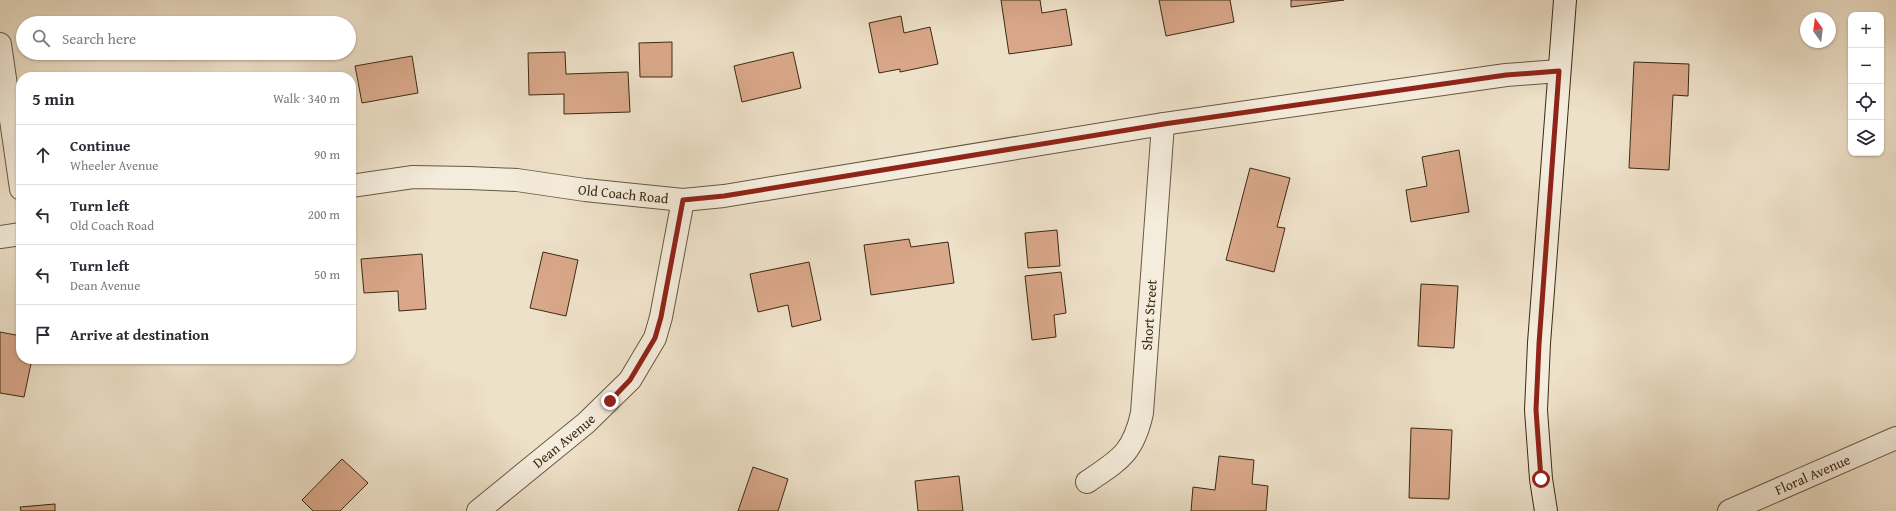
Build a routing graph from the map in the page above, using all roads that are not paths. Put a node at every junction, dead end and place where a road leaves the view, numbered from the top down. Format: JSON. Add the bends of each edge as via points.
{"nodes":[{"id":1,"x":1565,"y":0,"type":"edge"},
{"id":2,"x":0,"y":44,"type":"edge"},
{"id":3,"x":1559,"y":71,"type":"junction"},
{"id":4,"x":1164,"y":124,"type":"junction"},
{"id":5,"x":16,"y":154,"type":"edge"},
{"id":6,"x":356,"y":185,"type":"edge"},
{"id":7,"x":683,"y":200,"type":"junction"},
{"id":8,"x":16,"y":235,"type":"edge"},
{"id":9,"x":0,"y":237,"type":"edge"},
{"id":10,"x":1896,"y":438,"type":"edge"},
{"id":11,"x":1087,"y":482,"type":"dead end"},
{"id":12,"x":478,"y":511,"type":"edge"},
{"id":13,"x":1546,"y":511,"type":"edge"},
{"id":14,"x":1729,"y":511,"type":"edge"}],
"edges":[{"from":1,"to":3,"type":"street"},
{"from":2,"to":5,"type":"street"},
{"from":3,"to":4,"type":"street","name":"Old Coach Road","via":[[1506,75]]},
{"from":3,"to":13,"type":"street","via":[[1536,410]]},
{"from":4,"to":7,"type":"street","name":"Old Coach Road","via":[[724,196]]},
{"from":4,"to":11,"type":"street","name":"Short Street","via":[[1142,413],[1138,433],[1122,457]]},
{"from":6,"to":7,"type":"street","name":"Old Coach Road","via":[[413,177],[517,180]]},
{"from":7,"to":12,"type":"street","name":"Dean Avenue","via":[[655,338],[630,380],[586,423]]},
{"from":8,"to":9,"type":"street"},
{"from":10,"to":14,"type":"street","name":"Floral Avenue"}]}
